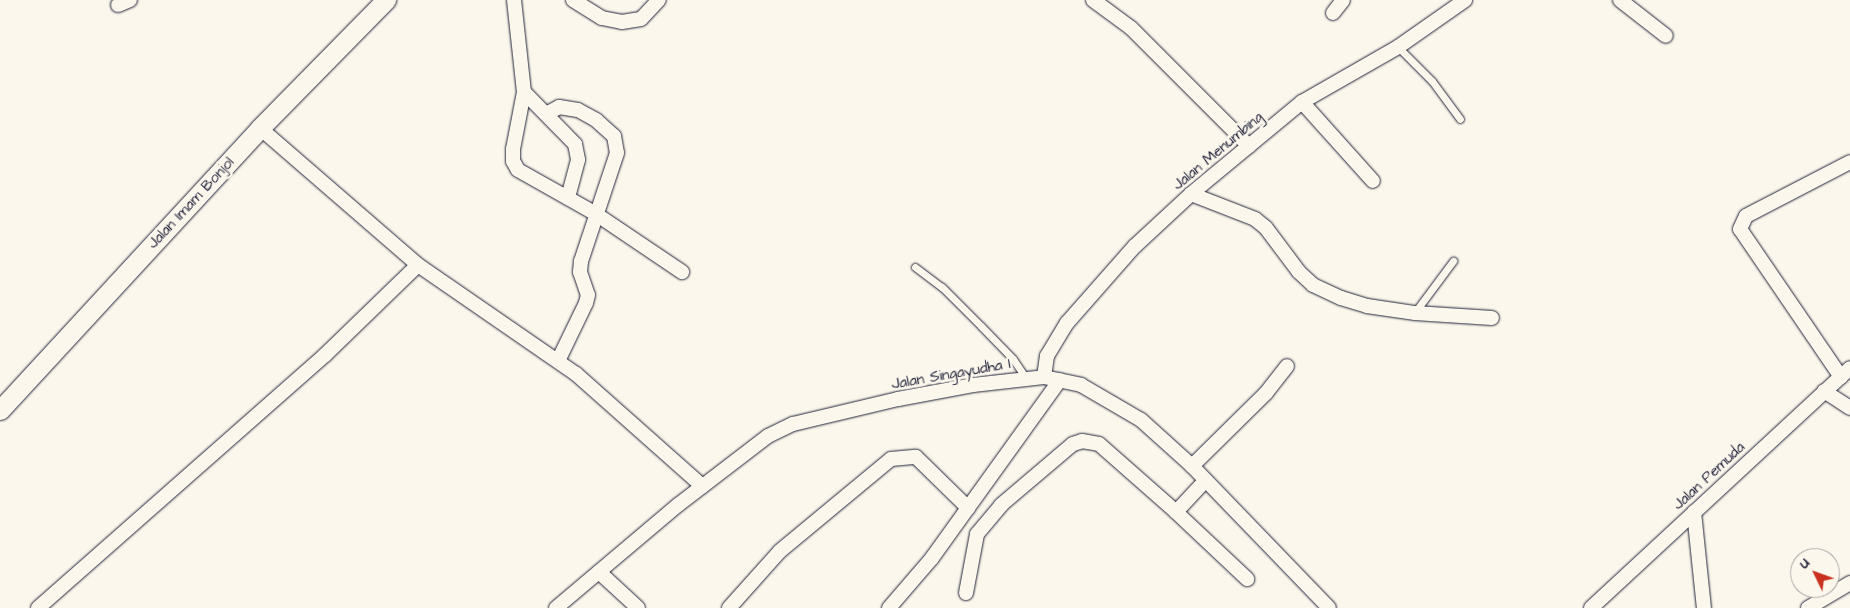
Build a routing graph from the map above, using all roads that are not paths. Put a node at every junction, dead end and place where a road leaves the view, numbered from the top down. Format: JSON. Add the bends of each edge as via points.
{"nodes":[{"id":1,"x":386,"y":0,"type":"edge"},
{"id":2,"x":514,"y":0,"type":"edge"},
{"id":3,"x":573,"y":0,"type":"edge"},
{"id":4,"x":659,"y":0,"type":"edge"},
{"id":5,"x":1093,"y":0,"type":"edge"},
{"id":6,"x":1344,"y":0,"type":"edge"},
{"id":7,"x":1465,"y":0,"type":"edge"},
{"id":8,"x":1620,"y":0,"type":"edge"},
{"id":9,"x":1333,"y":13,"type":"dead end"},
{"id":10,"x":1666,"y":36,"type":"dead end"},
{"id":11,"x":1398,"y":47,"type":"junction"},
{"id":12,"x":524,"y":92,"type":"junction"},
{"id":13,"x":1302,"y":102,"type":"junction"},
{"id":14,"x":546,"y":114,"type":"junction"},
{"id":15,"x":1460,"y":119,"type":"dead end"},
{"id":16,"x":260,"y":128,"type":"junction"},
{"id":17,"x":1249,"y":146,"type":"junction"},
{"id":18,"x":1850,"y":162,"type":"edge"},
{"id":19,"x":1373,"y":181,"type":"dead end"},
{"id":20,"x":1191,"y":194,"type":"junction"},
{"id":21,"x":568,"y":198,"type":"junction"},
{"id":22,"x":596,"y":214,"type":"junction"},
{"id":23,"x":1453,"y":261,"type":"dead end"},
{"id":24,"x":418,"y":265,"type":"junction"},
{"id":25,"x":915,"y":267,"type":"dead end"},
{"id":26,"x":682,"y":272,"type":"dead end"},
{"id":27,"x":1415,"y":313,"type":"junction"},
{"id":28,"x":1492,"y":318,"type":"dead end"},
{"id":29,"x":558,"y":361,"type":"junction"},
{"id":30,"x":1287,"y":366,"type":"dead end"},
{"id":31,"x":1846,"y":372,"type":"edge"},
{"id":32,"x":1026,"y":378,"type":"junction"},
{"id":33,"x":1044,"y":378,"type":"junction"},
{"id":34,"x":1060,"y":380,"type":"junction"},
{"id":35,"x":1824,"y":391,"type":"junction"},
{"id":36,"x":1850,"y":408,"type":"edge"},
{"id":37,"x":0,"y":410,"type":"edge"},
{"id":38,"x":1192,"y":466,"type":"junction"},
{"id":39,"x":1205,"y":481,"type":"junction"},
{"id":40,"x":702,"y":486,"type":"junction"},
{"id":41,"x":968,"y":508,"type":"junction"},
{"id":42,"x":1176,"y":512,"type":"junction"},
{"id":43,"x":1694,"y":512,"type":"junction"},
{"id":44,"x":599,"y":572,"type":"junction"},
{"id":45,"x":1247,"y":579,"type":"dead end"},
{"id":46,"x":1850,"y":583,"type":"edge"},
{"id":47,"x":966,"y":593,"type":"dead end"},
{"id":48,"x":38,"y":608,"type":"edge"},
{"id":49,"x":556,"y":608,"type":"edge"},
{"id":50,"x":638,"y":608,"type":"edge"},
{"id":51,"x":729,"y":608,"type":"edge"},
{"id":52,"x":889,"y":608,"type":"edge"},
{"id":53,"x":1329,"y":608,"type":"edge"},
{"id":54,"x":1590,"y":608,"type":"edge"},
{"id":55,"x":1704,"y":608,"type":"edge"},
{"id":56,"x":1808,"y":608,"type":"edge"}],
"edges":[{"from":1,"to":16,"type":"main road","name":"Jalan Imam Bonjol"},
{"from":2,"to":12,"type":"street"},
{"from":3,"to":4,"type":"street","via":[[602,18],[622,22],[641,20]]},
{"from":5,"to":17,"type":"street","via":[[1130,28]]},
{"from":6,"to":9,"type":"street"},
{"from":7,"to":11,"type":"street","name":"Jalan Menumbing"},
{"from":8,"to":10,"type":"street"},
{"from":11,"to":13,"type":"street","name":"Jalan Menumbing"},
{"from":11,"to":15,"type":"lane","via":[[1432,81]]},
{"from":12,"to":14,"type":"street"},
{"from":12,"to":21,"type":"street","via":[[513,161],[522,174]]},
{"from":13,"to":17,"type":"street","name":"Jalan Menumbing"},
{"from":13,"to":19,"type":"street"},
{"from":14,"to":21,"type":"street","via":[[575,144],[578,160]]},
{"from":14,"to":22,"type":"street","via":[[569,106],[596,120],[614,136],[617,153]]},
{"from":16,"to":24,"type":"street"},
{"from":16,"to":37,"type":"main road","name":"Jalan Imam Bonjol"},
{"from":17,"to":20,"type":"street","name":"Jalan Menumbing"},
{"from":18,"to":31,"type":"street","via":[[1746,216],[1740,229]]},
{"from":20,"to":27,"type":"street","via":[[1255,219],[1313,284],[1367,306]]},
{"from":20,"to":33,"type":"street","name":"Jalan Menumbing","via":[[1135,246],[1067,322],[1047,356]]},
{"from":21,"to":22,"type":"street"},
{"from":22,"to":26,"type":"street"},
{"from":22,"to":29,"type":"street","via":[[581,261],[580,272],[588,295],[586,303]]},
{"from":23,"to":27,"type":"lane"},
{"from":24,"to":29,"type":"street"},
{"from":24,"to":48,"type":"street","via":[[325,355]]},
{"from":25,"to":32,"type":"lane","via":[[942,287],[981,326],[1013,359]]},
{"from":27,"to":28,"type":"street"},
{"from":29,"to":40,"type":"street"},
{"from":30,"to":38,"type":"street","via":[[1266,394]]},
{"from":31,"to":35,"type":"street","name":"Jalan Pemuda"},
{"from":32,"to":33,"type":"street","name":"Jalan Singayudha I"},
{"from":32,"to":40,"type":"street","name":"Jalan Singayudha I","via":[[898,399],[793,424],[743,452]]},
{"from":33,"to":34,"type":"street","name":"Jalan Singayudha I"},
{"from":34,"to":38,"type":"street","name":"Jalan Singayudha I","via":[[1099,394],[1141,420]]},
{"from":34,"to":41,"type":"street"},
{"from":35,"to":36,"type":"street"},
{"from":35,"to":43,"type":"street","name":"Jalan Pemuda"},
{"from":38,"to":39,"type":"street","name":"Jalan Singayudha I"},
{"from":39,"to":42,"type":"street"},
{"from":39,"to":53,"type":"street","name":"Jalan Singayudha I"},
{"from":40,"to":44,"type":"street","name":"Jalan Singayudha I"},
{"from":41,"to":51,"type":"street","via":[[916,457],[891,459],[780,551]]},
{"from":41,"to":52,"type":"street"},
{"from":42,"to":45,"type":"street"},
{"from":42,"to":47,"type":"street","via":[[1099,444],[1082,441],[1073,444],[1002,505],[977,534]]},
{"from":43,"to":54,"type":"street","name":"Jalan Pemuda"},
{"from":43,"to":55,"type":"street"},
{"from":44,"to":49,"type":"street","name":"Jalan Singayudha I"},
{"from":44,"to":50,"type":"street"},
{"from":46,"to":56,"type":"street"}]}
